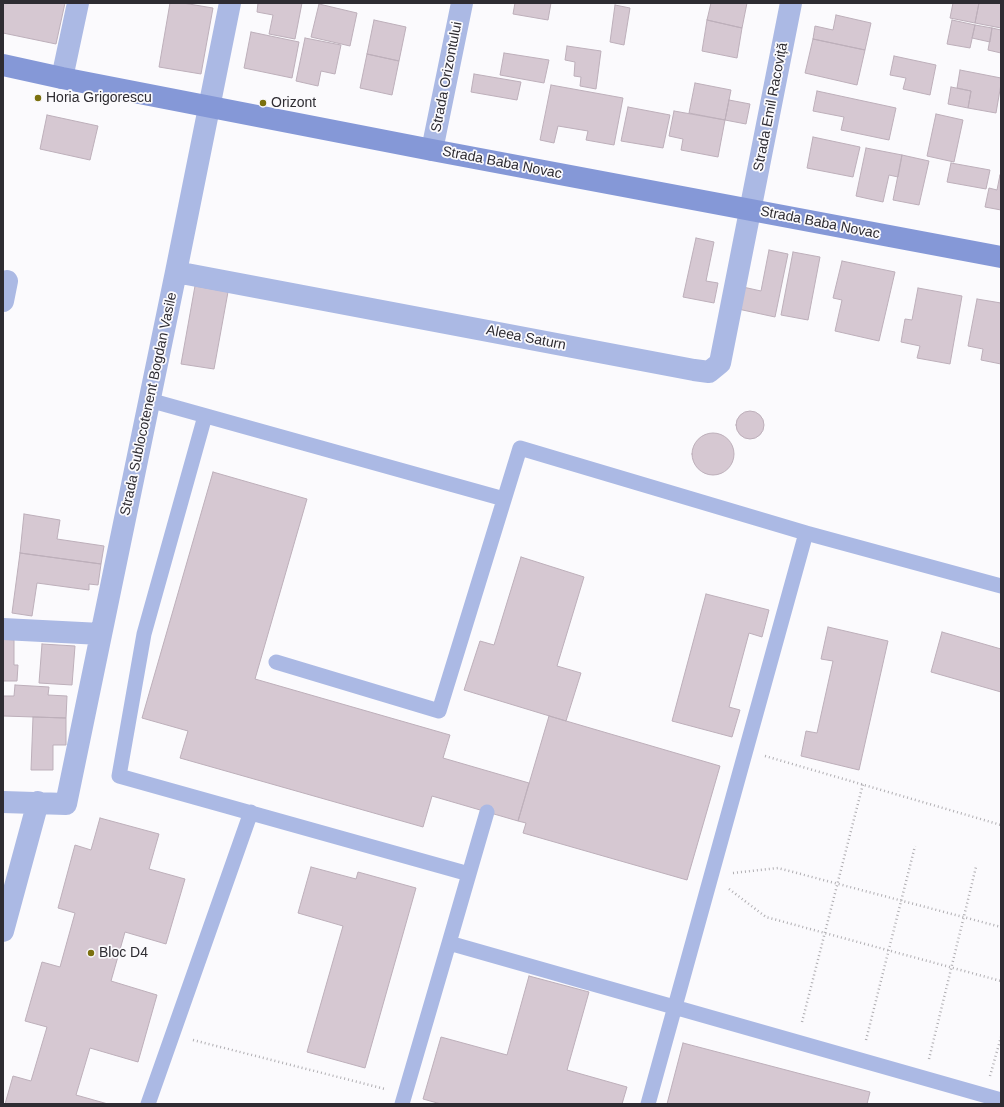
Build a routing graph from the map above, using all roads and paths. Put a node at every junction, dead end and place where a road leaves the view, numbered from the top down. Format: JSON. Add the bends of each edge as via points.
{"nodes":[{"id":1,"x":78,"y":3,"type":"edge"},
{"id":2,"x":230,"y":3,"type":"edge"},
{"id":3,"x":462,"y":3,"type":"edge"},
{"id":4,"x":791,"y":3,"type":"edge"},
{"id":5,"x":3,"y":65,"type":"edge"},
{"id":6,"x":62,"y":78,"type":"junction"},
{"id":7,"x":210,"y":107,"type":"junction"},
{"id":8,"x":432,"y":150,"type":"junction"},
{"id":9,"x":750,"y":210,"type":"junction"},
{"id":10,"x":1001,"y":257,"type":"edge"},
{"id":11,"x":176,"y":272,"type":"junction"},
{"id":12,"x":149,"y":400,"type":"junction"},
{"id":13,"x":205,"y":416,"type":"junction"},
{"id":14,"x":504,"y":499,"type":"junction"},
{"id":15,"x":806,"y":533,"type":"junction"},
{"id":16,"x":1001,"y":586,"type":"edge"},
{"id":17,"x":3,"y":629,"type":"edge"},
{"id":18,"x":101,"y":634,"type":"junction"},
{"id":19,"x":276,"y":662,"type":"dead end"},
{"id":20,"x":746,"y":750,"type":"junction"},
{"id":21,"x":863,"y":784,"type":"junction"},
{"id":22,"x":3,"y":802,"type":"edge"},
{"id":23,"x":38,"y":802,"type":"junction"},
{"id":24,"x":251,"y":812,"type":"junction"},
{"id":25,"x":487,"y":812,"type":"dead end"},
{"id":26,"x":1001,"y":825,"type":"edge"},
{"id":27,"x":915,"y":846,"type":"dead end"},
{"id":28,"x":976,"y":867,"type":"dead end"},
{"id":29,"x":469,"y":874,"type":"junction"},
{"id":30,"x":711,"y":876,"type":"junction"},
{"id":31,"x":837,"y":883,"type":"junction"},
{"id":32,"x":902,"y":900,"type":"junction"},
{"id":33,"x":964,"y":917,"type":"junction"},
{"id":34,"x":1001,"y":927,"type":"edge"},
{"id":35,"x":3,"y":931,"type":"edge"},
{"id":36,"x":825,"y":933,"type":"junction"},
{"id":37,"x":449,"y":943,"type":"junction"},
{"id":38,"x":889,"y":950,"type":"junction"},
{"id":39,"x":951,"y":968,"type":"junction"},
{"id":40,"x":1001,"y":981,"type":"edge"},
{"id":41,"x":675,"y":1007,"type":"junction"},
{"id":42,"x":172,"y":1035,"type":"junction"},
{"id":43,"x":1001,"y":1037,"type":"edge"},
{"id":44,"x":797,"y":1042,"type":"junction"},
{"id":45,"x":861,"y":1060,"type":"junction"},
{"id":46,"x":924,"y":1078,"type":"junction"},
{"id":47,"x":985,"y":1096,"type":"junction"},
{"id":48,"x":404,"y":1099,"type":"edge"},
{"id":49,"x":1001,"y":1100,"type":"edge"},
{"id":50,"x":148,"y":1104,"type":"edge"},
{"id":51,"x":648,"y":1104,"type":"edge"}],
"edges":[{"from":1,"to":6,"type":"street"},
{"from":2,"to":7,"type":"street","name":"Strada Sublocotenent Bogdan Vasile"},
{"from":3,"to":8,"type":"street","name":"Strada Orizontului"},
{"from":4,"to":9,"type":"street","name":"Strada Emil Racoviță"},
{"from":5,"to":6,"type":"main road","name":"Strada Baba Novac"},
{"from":6,"to":7,"type":"main road","name":"Strada Baba Novac"},
{"from":7,"to":8,"type":"main road","name":"Strada Baba Novac"},
{"from":7,"to":11,"type":"street","name":"Strada Sublocotenent Bogdan Vasile"},
{"from":8,"to":9,"type":"main road","name":"Strada Baba Novac"},
{"from":9,"to":10,"type":"main road","name":"Strada Baba Novac"},
{"from":9,"to":11,"type":"street","name":"Aleea Saturn","via":[[720,363],[709,372]]},
{"from":11,"to":12,"type":"street","name":"Strada Sublocotenent Bogdan Vasile"},
{"from":12,"to":13,"type":"lane"},
{"from":12,"to":18,"type":"street","name":"Strada Sublocotenent Bogdan Vasile"},
{"from":13,"to":14,"type":"lane"},
{"from":13,"to":24,"type":"lane","via":[[144,634],[119,776]]},
{"from":14,"to":15,"type":"lane","via":[[520,448]]},
{"from":14,"to":19,"type":"lane","via":[[439,711]]},
{"from":15,"to":16,"type":"lane"},
{"from":15,"to":20,"type":"lane"},
{"from":17,"to":18,"type":"street"},
{"from":18,"to":23,"type":"street","name":"Strada Sublocotenent Bogdan Vasile","via":[[66,804]]},
{"from":20,"to":21,"type":"path"},
{"from":20,"to":30,"type":"lane"},
{"from":21,"to":26,"type":"path"},
{"from":21,"to":31,"type":"path"},
{"from":22,"to":23,"type":"street"},
{"from":23,"to":35,"type":"street"},
{"from":24,"to":29,"type":"lane"},
{"from":24,"to":42,"type":"lane"},
{"from":25,"to":29,"type":"lane"},
{"from":27,"to":32,"type":"path"},
{"from":28,"to":33,"type":"path"},
{"from":29,"to":37,"type":"lane"},
{"from":30,"to":31,"type":"path","via":[[778,868]]},
{"from":30,"to":36,"type":"path","via":[[766,917]]},
{"from":30,"to":41,"type":"lane"},
{"from":31,"to":32,"type":"path"},
{"from":31,"to":36,"type":"path"},
{"from":32,"to":33,"type":"path"},
{"from":32,"to":38,"type":"path"},
{"from":33,"to":34,"type":"path"},
{"from":33,"to":39,"type":"path"},
{"from":36,"to":38,"type":"path"},
{"from":36,"to":44,"type":"path"},
{"from":37,"to":41,"type":"lane"},
{"from":37,"to":48,"type":"lane"},
{"from":38,"to":39,"type":"path"},
{"from":38,"to":45,"type":"path"},
{"from":39,"to":40,"type":"path"},
{"from":39,"to":46,"type":"path"},
{"from":41,"to":44,"type":"lane"},
{"from":41,"to":51,"type":"lane"},
{"from":42,"to":48,"type":"path"},
{"from":42,"to":50,"type":"lane"},
{"from":43,"to":47,"type":"path"},
{"from":44,"to":45,"type":"lane"},
{"from":45,"to":46,"type":"lane"},
{"from":46,"to":47,"type":"lane"},
{"from":47,"to":49,"type":"lane"}]}
